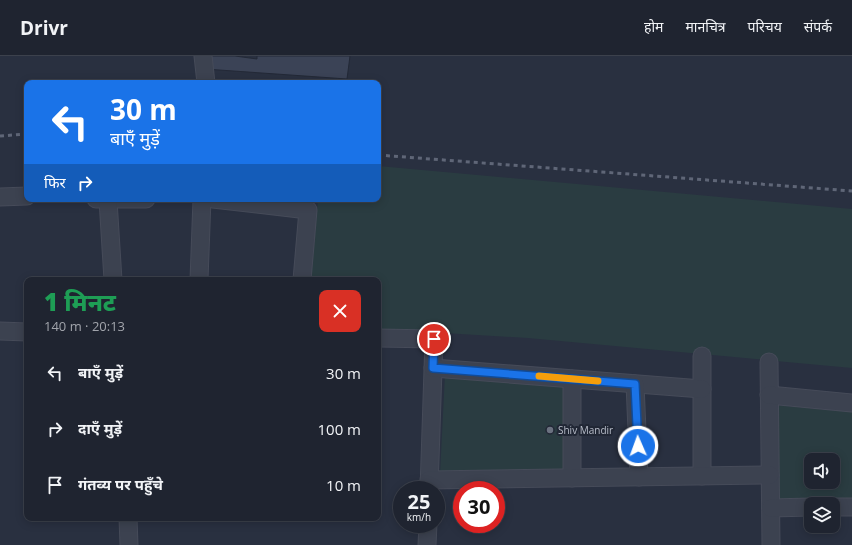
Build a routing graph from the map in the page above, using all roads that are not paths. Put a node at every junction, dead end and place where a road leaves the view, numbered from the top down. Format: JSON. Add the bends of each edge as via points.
{"nodes":[{"id":1,"x":203,"y":56,"type":"edge"},
{"id":2,"x":206,"y":80,"type":"edge"},
{"id":3,"x":24,"y":196,"type":"edge"},
{"id":4,"x":0,"y":197,"type":"edge"},
{"id":5,"x":102,"y":202,"type":"edge"},
{"id":6,"x":202,"y":202,"type":"edge"},
{"id":7,"x":238,"y":202,"type":"edge"},
{"id":8,"x":112,"y":277,"type":"edge"},
{"id":9,"x":199,"y":277,"type":"edge"},
{"id":10,"x":302,"y":277,"type":"edge"},
{"id":11,"x":0,"y":331,"type":"edge"},
{"id":12,"x":24,"y":332,"type":"edge"},
{"id":13,"x":381,"y":338,"type":"edge"},
{"id":14,"x":702,"y":356,"type":"dead end"},
{"id":15,"x":769,"y":362,"type":"dead end"},
{"id":16,"x":433,"y":368,"type":"junction"},
{"id":17,"x":572,"y":379,"type":"junction"},
{"id":18,"x":635,"y":384,"type":"junction"},
{"id":19,"x":702,"y":389,"type":"junction"},
{"id":20,"x":769,"y":395,"type":"junction"},
{"id":21,"x":852,"y":403,"type":"edge"},
{"id":22,"x":770,"y":475,"type":"junction"},
{"id":23,"x":702,"y":476,"type":"junction"},
{"id":24,"x":638,"y":477,"type":"junction"},
{"id":25,"x":572,"y":478,"type":"junction"},
{"id":26,"x":429,"y":481,"type":"edge"},
{"id":27,"x":445,"y":484,"type":"edge"},
{"id":28,"x":804,"y":507,"type":"edge"},
{"id":29,"x":840,"y":507,"type":"edge"},
{"id":30,"x":852,"y":507,"type":"edge"},
{"id":31,"x":771,"y":508,"type":"junction"},
{"id":32,"x":128,"y":521,"type":"edge"},
{"id":33,"x":428,"y":533,"type":"edge"},
{"id":34,"x":129,"y":545,"type":"edge"},
{"id":35,"x":427,"y":545,"type":"edge"},
{"id":36,"x":771,"y":545,"type":"edge"}],
"edges":[{"from":1,"to":2,"type":"street"},
{"from":3,"to":4,"type":"street"},
{"from":5,"to":8,"type":"street"},
{"from":6,"to":9,"type":"street"},
{"from":7,"to":10,"type":"street","via":[[308,210]]},
{"from":11,"to":12,"type":"street"},
{"from":13,"to":16,"type":"street","via":[[434,339]]},
{"from":14,"to":19,"type":"street"},
{"from":15,"to":20,"type":"street"},
{"from":16,"to":17,"type":"street"},
{"from":16,"to":26,"type":"street"},
{"from":17,"to":18,"type":"street"},
{"from":17,"to":25,"type":"street"},
{"from":18,"to":19,"type":"street"},
{"from":18,"to":24,"type":"street"},
{"from":19,"to":23,"type":"street"},
{"from":20,"to":21,"type":"street"},
{"from":20,"to":22,"type":"street"},
{"from":22,"to":23,"type":"street"},
{"from":22,"to":31,"type":"street"},
{"from":23,"to":24,"type":"street"},
{"from":24,"to":25,"type":"street"},
{"from":25,"to":27,"type":"street"},
{"from":28,"to":31,"type":"street"},
{"from":29,"to":30,"type":"street"},
{"from":31,"to":36,"type":"street"},
{"from":32,"to":34,"type":"street"},
{"from":33,"to":35,"type":"street"}]}
